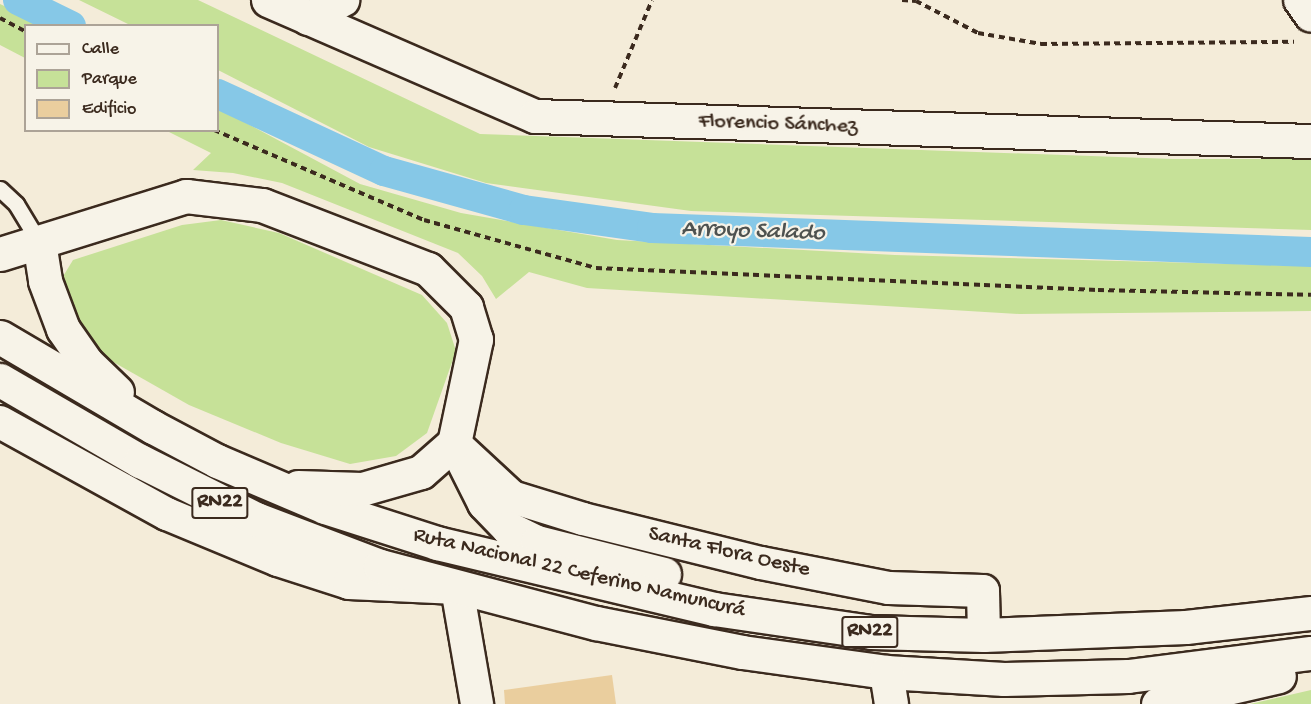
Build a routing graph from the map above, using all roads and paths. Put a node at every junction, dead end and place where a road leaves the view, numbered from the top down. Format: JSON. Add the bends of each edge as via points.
{"nodes":[{"id":1,"x":268,"y":0,"type":"edge"},
{"id":2,"x":343,"y":0,"type":"edge"},
{"id":3,"x":652,"y":0,"type":"edge"},
{"id":4,"x":902,"y":0,"type":"edge"},
{"id":5,"x":1300,"y":0,"type":"edge"},
{"id":6,"x":0,"y":18,"type":"edge"},
{"id":7,"x":308,"y":19,"type":"junction"},
{"id":8,"x":1305,"y":29,"type":"edge"},
{"id":9,"x":24,"y":31,"type":"edge"},
{"id":10,"x":602,"y":119,"type":"junction"},
{"id":11,"x":219,"y":132,"type":"edge"},
{"id":12,"x":1311,"y":141,"type":"edge"},
{"id":13,"x":0,"y":189,"type":"edge"},
{"id":14,"x":39,"y":242,"type":"junction"},
{"id":15,"x":0,"y":254,"type":"edge"},
{"id":16,"x":1311,"y":295,"type":"edge"},
{"id":17,"x":0,"y":337,"type":"edge"},
{"id":18,"x":0,"y":380,"type":"edge"},
{"id":19,"x":0,"y":422,"type":"edge"},
{"id":20,"x":153,"y":427,"type":"junction"},
{"id":21,"x":454,"y":443,"type":"junction"},
{"id":22,"x":273,"y":485,"type":"junction"},
{"id":23,"x":457,"y":588,"type":"junction"},
{"id":24,"x":1311,"y":613,"type":"edge"},
{"id":25,"x":871,"y":632,"type":"junction"},
{"id":26,"x":984,"y":635,"type":"junction"},
{"id":27,"x":1311,"y":653,"type":"edge"},
{"id":28,"x":1311,"y":668,"type":"edge"},
{"id":29,"x":886,"y":672,"type":"junction"},
{"id":30,"x":477,"y":704,"type":"edge"},
{"id":31,"x":891,"y":704,"type":"edge"},
{"id":32,"x":1158,"y":704,"type":"edge"}],
"edges":[{"from":1,"to":7,"type":"main road","name":"Florencio Sánchez"},
{"from":2,"to":7,"type":"street"},
{"from":3,"to":10,"type":"path"},
{"from":4,"to":8,"type":"path","via":[[916,1],[978,33],[1041,44]]},
{"from":5,"to":8,"type":"street"},
{"from":6,"to":9,"type":"path"},
{"from":7,"to":10,"type":"main road","name":"Florencio Sánchez","via":[[535,116]]},
{"from":10,"to":12,"type":"main road","name":"Florencio Sánchez"},
{"from":11,"to":16,"type":"path","via":[[424,220],[596,268],[1098,290]]},
{"from":13,"to":14,"type":"lane","via":[[16,204]]},
{"from":14,"to":15,"type":"main road"},
{"from":14,"to":20,"type":"main road","via":[[45,281],[63,329],[86,362]]},
{"from":14,"to":21,"type":"main road","via":[[186,196],[225,198],[262,205],[428,269],[466,307],[476,339]]},
{"from":17,"to":20,"type":"main road","name":"Ruta Nacional 22 Ceferino Namuncurá","number":"RN22"},
{"from":18,"to":23,"type":"main road","name":"Ruta Nacional 22 Ceferino Namuncurá","number":"RN22","via":[[140,461],[256,519],[369,562]]},
{"from":19,"to":23,"type":"street","via":[[167,513],[278,560],[349,583]]},
{"from":20,"to":22,"type":"main road","name":"Ruta Nacional 22 Ceferino Namuncurá","number":"RN22"},
{"from":21,"to":22,"type":"main road","via":[[421,472],[362,489]]},
{"from":21,"to":25,"type":"main road","via":[[484,503],[508,528],[537,542]]},
{"from":21,"to":26,"type":"street","name":"Santa Flora Oeste","via":[[512,497],[583,519],[761,563],[889,588],[983,591]]},
{"from":22,"to":25,"type":"main road","name":"Ruta Nacional 22 Ceferino Namuncurá","number":"RN22","via":[[325,507],[449,546],[714,609]]},
{"from":23,"to":29,"type":"main road","name":"Ruta Nacional 22 Ceferino Namuncurá","number":"RN22","via":[[596,623],[742,652]]},
{"from":23,"to":30,"type":"street"},
{"from":24,"to":26,"type":"main road","name":"Ruta Nacional 22 Ceferino Namuncurá","number":"RN22","via":[[1186,627]]},
{"from":25,"to":26,"type":"main road","name":"Ruta Nacional 22 Ceferino Namuncurá","number":"RN22"},
{"from":27,"to":29,"type":"main road","name":"Ruta Nacional 22 Ceferino Namuncurá","number":"RN22","via":[[1128,676],[1004,679]]},
{"from":28,"to":32,"type":"main road"},
{"from":29,"to":31,"type":"main road"}]}
